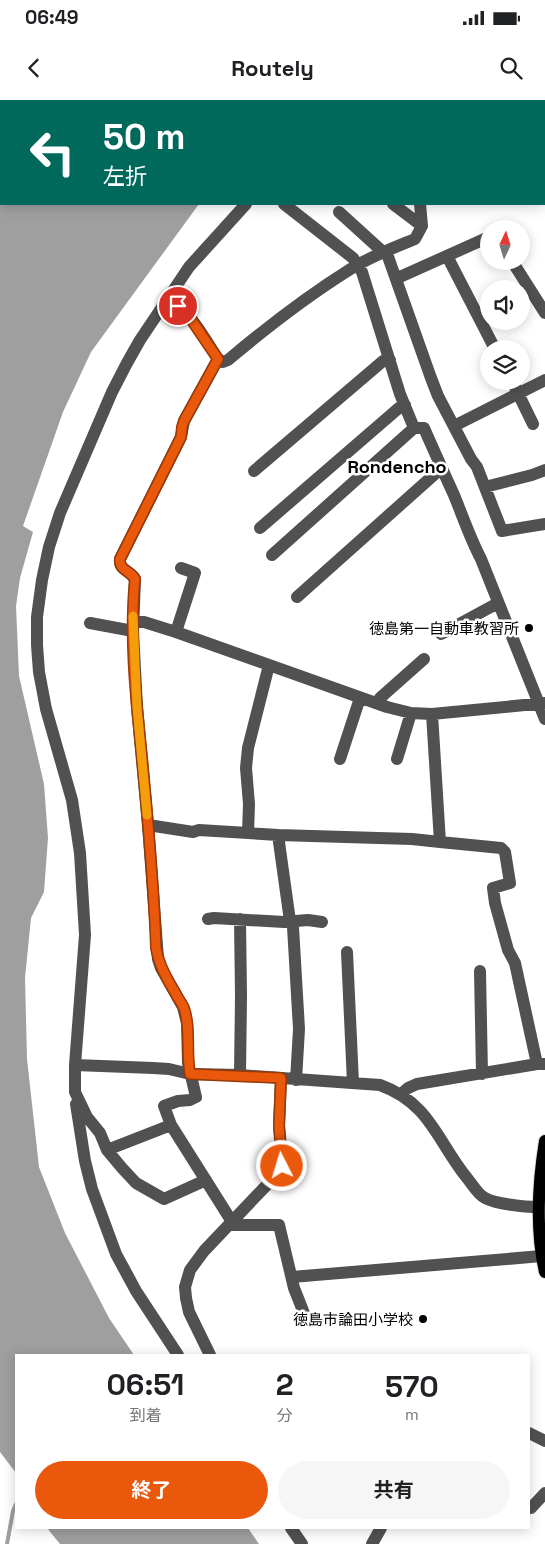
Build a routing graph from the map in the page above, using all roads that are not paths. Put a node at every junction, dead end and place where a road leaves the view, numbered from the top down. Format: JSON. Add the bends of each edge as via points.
{"nodes":[{"id":1,"x":245,"y":205,"type":"edge"},
{"id":2,"x":285,"y":205,"type":"edge"},
{"id":3,"x":395,"y":205,"type":"edge"},
{"id":4,"x":420,"y":205,"type":"edge"},
{"id":5,"x":339,"y":212,"type":"dead end"},
{"id":6,"x":422,"y":226,"type":"junction"},
{"id":7,"x":480,"y":241,"type":"edge"},
{"id":8,"x":385,"y":252,"type":"junction"},
{"id":9,"x":447,"y":256,"type":"junction"},
{"id":10,"x":359,"y":265,"type":"junction"},
{"id":11,"x":518,"y":270,"type":"edge"},
{"id":12,"x":396,"y":277,"type":"junction"},
{"id":13,"x":169,"y":299,"type":"junction"},
{"id":14,"x":545,"y":313,"type":"edge"},
{"id":15,"x":490,"y":340,"type":"edge"},
{"id":16,"x":218,"y":359,"type":"junction"},
{"id":17,"x":390,"y":360,"type":"junction"},
{"id":18,"x":545,"y":380,"type":"edge"},
{"id":19,"x":517,"y":390,"type":"edge"},
{"id":20,"x":519,"y":394,"type":"junction"},
{"id":21,"x":405,"y":405,"type":"junction"},
{"id":22,"x":533,"y":424,"type":"dead end"},
{"id":23,"x":454,"y":426,"type":"junction"},
{"id":24,"x":414,"y":428,"type":"junction"},
{"id":25,"x":442,"y":470,"type":"junction"},
{"id":26,"x":545,"y":470,"type":"edge"},
{"id":27,"x":254,"y":471,"type":"dead end"},
{"id":28,"x":485,"y":487,"type":"junction"},
{"id":29,"x":545,"y":524,"type":"edge"},
{"id":30,"x":260,"y":528,"type":"dead end"},
{"id":31,"x":272,"y":555,"type":"dead end"},
{"id":32,"x":181,"y":568,"type":"dead end"},
{"id":33,"x":297,"y":597,"type":"dead end"},
{"id":34,"x":498,"y":604,"type":"junction"},
{"id":35,"x":90,"y":623,"type":"dead end"},
{"id":36,"x":133,"y":626,"type":"junction"},
{"id":37,"x":176,"y":632,"type":"junction"},
{"id":38,"x":441,"y":634,"type":"dead end"},
{"id":39,"x":424,"y":659,"type":"dead end"},
{"id":40,"x":269,"y":665,"type":"junction"},
{"id":41,"x":360,"y":698,"type":"junction"},
{"id":42,"x":377,"y":704,"type":"junction"},
{"id":43,"x":542,"y":704,"type":"edge"},
{"id":44,"x":411,"y":713,"type":"junction"},
{"id":45,"x":432,"y":714,"type":"junction"},
{"id":46,"x":545,"y":719,"type":"edge"},
{"id":47,"x":340,"y":759,"type":"dead end"},
{"id":48,"x":396,"y":759,"type":"dead end"},
{"id":49,"x":148,"y":825,"type":"junction"},
{"id":50,"x":248,"y":833,"type":"junction"},
{"id":51,"x":278,"y":835,"type":"junction"},
{"id":52,"x":440,"y":842,"type":"junction"},
{"id":53,"x":208,"y":919,"type":"dead end"},
{"id":54,"x":240,"y":919,"type":"junction"},
{"id":55,"x":290,"y":922,"type":"junction"},
{"id":56,"x":322,"y":922,"type":"dead end"},
{"id":57,"x":347,"y":952,"type":"dead end"},
{"id":58,"x":480,"y":971,"type":"dead end"},
{"id":59,"x":541,"y":1064,"type":"edge"},
{"id":60,"x":78,"y":1065,"type":"junction"},
{"id":61,"x":190,"y":1074,"type":"junction"},
{"id":62,"x":482,"y":1074,"type":"junction"},
{"id":63,"x":240,"y":1076,"type":"junction"},
{"id":64,"x":281,"y":1078,"type":"junction"},
{"id":65,"x":296,"y":1080,"type":"junction"},
{"id":66,"x":353,"y":1083,"type":"junction"},
{"id":67,"x":75,"y":1092,"type":"junction"},
{"id":68,"x":401,"y":1094,"type":"junction"},
{"id":69,"x":171,"y":1125,"type":"junction"},
{"id":70,"x":545,"y":1141,"type":"edge"},
{"id":71,"x":107,"y":1150,"type":"junction"},
{"id":72,"x":206,"y":1180,"type":"junction"},
{"id":73,"x":538,"y":1207,"type":"junction"},
{"id":74,"x":232,"y":1221,"type":"junction"},
{"id":75,"x":542,"y":1251,"type":"edge"},
{"id":76,"x":545,"y":1272,"type":"edge"},
{"id":77,"x":292,"y":1277,"type":"junction"},
{"id":78,"x":307,"y":1321,"type":"dead end"},
{"id":79,"x":177,"y":1354,"type":"edge"},
{"id":80,"x":210,"y":1354,"type":"edge"},
{"id":81,"x":530,"y":1434,"type":"edge"},
{"id":82,"x":545,"y":1441,"type":"edge"},
{"id":83,"x":545,"y":1493,"type":"edge"},
{"id":84,"x":531,"y":1508,"type":"dead end"},
{"id":85,"x":292,"y":1529,"type":"edge"},
{"id":86,"x":380,"y":1529,"type":"edge"},
{"id":87,"x":302,"y":1544,"type":"edge"},
{"id":88,"x":372,"y":1544,"type":"edge"}],
"edges":[{"from":1,"to":13,"type":"street","via":[[190,267]]},
{"from":2,"to":10,"type":"street"},
{"from":3,"to":6,"type":"street"},
{"from":4,"to":6,"type":"street"},
{"from":5,"to":8,"type":"street"},
{"from":6,"to":8,"type":"street","via":[[415,239]]},
{"from":7,"to":9,"type":"street"},
{"from":8,"to":10,"type":"street"},
{"from":8,"to":12,"type":"street"},
{"from":9,"to":12,"type":"street"},
{"from":9,"to":15,"type":"street"},
{"from":10,"to":16,"type":"street","via":[[228,360]]},
{"from":10,"to":17,"type":"street"},
{"from":11,"to":14,"type":"street"},
{"from":12,"to":23,"type":"street","via":[[438,396]]},
{"from":13,"to":16,"type":"street","via":[[186,312]]},
{"from":13,"to":60,"type":"street","via":[[127,363],[60,512],[49,547],[37,617],[39,672],[72,800],[80,853],[85,935]]},
{"from":16,"to":36,"type":"street","via":[[184,421],[181,437],[120,559],[122,569],[135,579]]},
{"from":17,"to":21,"type":"street"},
{"from":17,"to":27,"type":"street","via":[[383,361]]},
{"from":18,"to":20,"type":"street"},
{"from":19,"to":20,"type":"street"},
{"from":20,"to":22,"type":"street"},
{"from":20,"to":23,"type":"street"},
{"from":21,"to":24,"type":"street"},
{"from":21,"to":30,"type":"street"},
{"from":23,"to":28,"type":"street"},
{"from":24,"to":25,"type":"street","via":[[424,428]]},
{"from":24,"to":31,"type":"street"},
{"from":25,"to":33,"type":"street"},
{"from":25,"to":34,"type":"street"},
{"from":26,"to":28,"type":"street"},
{"from":28,"to":29,"type":"street","via":[[502,530]]},
{"from":32,"to":37,"type":"street","via":[[196,573]]},
{"from":34,"to":38,"type":"street"},
{"from":34,"to":43,"type":"street"},
{"from":35,"to":36,"type":"street"},
{"from":36,"to":37,"type":"street","via":[[144,622]]},
{"from":36,"to":49,"type":"street"},
{"from":37,"to":40,"type":"street"},
{"from":39,"to":42,"type":"street"},
{"from":40,"to":41,"type":"street"},
{"from":40,"to":50,"type":"street","via":[[248,748]]},
{"from":41,"to":42,"type":"street"},
{"from":41,"to":47,"type":"street"},
{"from":42,"to":44,"type":"street"},
{"from":43,"to":45,"type":"street"},
{"from":43,"to":46,"type":"street"},
{"from":44,"to":45,"type":"street"},
{"from":44,"to":48,"type":"street"},
{"from":45,"to":52,"type":"street"},
{"from":49,"to":50,"type":"street","via":[[193,832]]},
{"from":49,"to":61,"type":"street","via":[[158,959],[184,1007]]},
{"from":50,"to":51,"type":"street"},
{"from":51,"to":52,"type":"street"},
{"from":51,"to":55,"type":"street"},
{"from":52,"to":59,"type":"street","via":[[501,848],[505,852],[510,883],[492,888]]},
{"from":53,"to":54,"type":"street"},
{"from":54,"to":55,"type":"street"},
{"from":54,"to":63,"type":"street"},
{"from":55,"to":56,"type":"street"},
{"from":55,"to":65,"type":"street","via":[[293,926],[299,1029]]},
{"from":57,"to":66,"type":"street"},
{"from":58,"to":62,"type":"street"},
{"from":59,"to":62,"type":"street"},
{"from":60,"to":61,"type":"street","via":[[169,1069]]},
{"from":60,"to":67,"type":"street"},
{"from":61,"to":63,"type":"street"},
{"from":61,"to":69,"type":"street","via":[[196,1098],[164,1106]]},
{"from":62,"to":68,"type":"street","via":[[417,1084]]},
{"from":63,"to":64,"type":"street"},
{"from":64,"to":65,"type":"street"},
{"from":64,"to":74,"type":"street","via":[[279,1126],[282,1166]]},
{"from":65,"to":66,"type":"street"},
{"from":66,"to":68,"type":"street","via":[[380,1085]]},
{"from":67,"to":71,"type":"street"},
{"from":67,"to":79,"type":"street","via":[[85,1161],[110,1240],[136,1291]]},
{"from":68,"to":73,"type":"street","via":[[422,1112],[483,1198]]},
{"from":69,"to":71,"type":"street"},
{"from":69,"to":72,"type":"street"},
{"from":70,"to":73,"type":"main road"},
{"from":71,"to":72,"type":"street","via":[[136,1184],[164,1199]]},
{"from":72,"to":74,"type":"street"},
{"from":73,"to":75,"type":"main road"},
{"from":74,"to":77,"type":"street","via":[[234,1225],[279,1225]]},
{"from":74,"to":80,"type":"street","via":[[190,1270],[185,1287],[190,1312]]},
{"from":75,"to":76,"type":"main road"},
{"from":75,"to":77,"type":"street"},
{"from":77,"to":78,"type":"street"},
{"from":81,"to":82,"type":"street"},
{"from":83,"to":84,"type":"street"},
{"from":85,"to":87,"type":"street"},
{"from":86,"to":88,"type":"street"}]}
